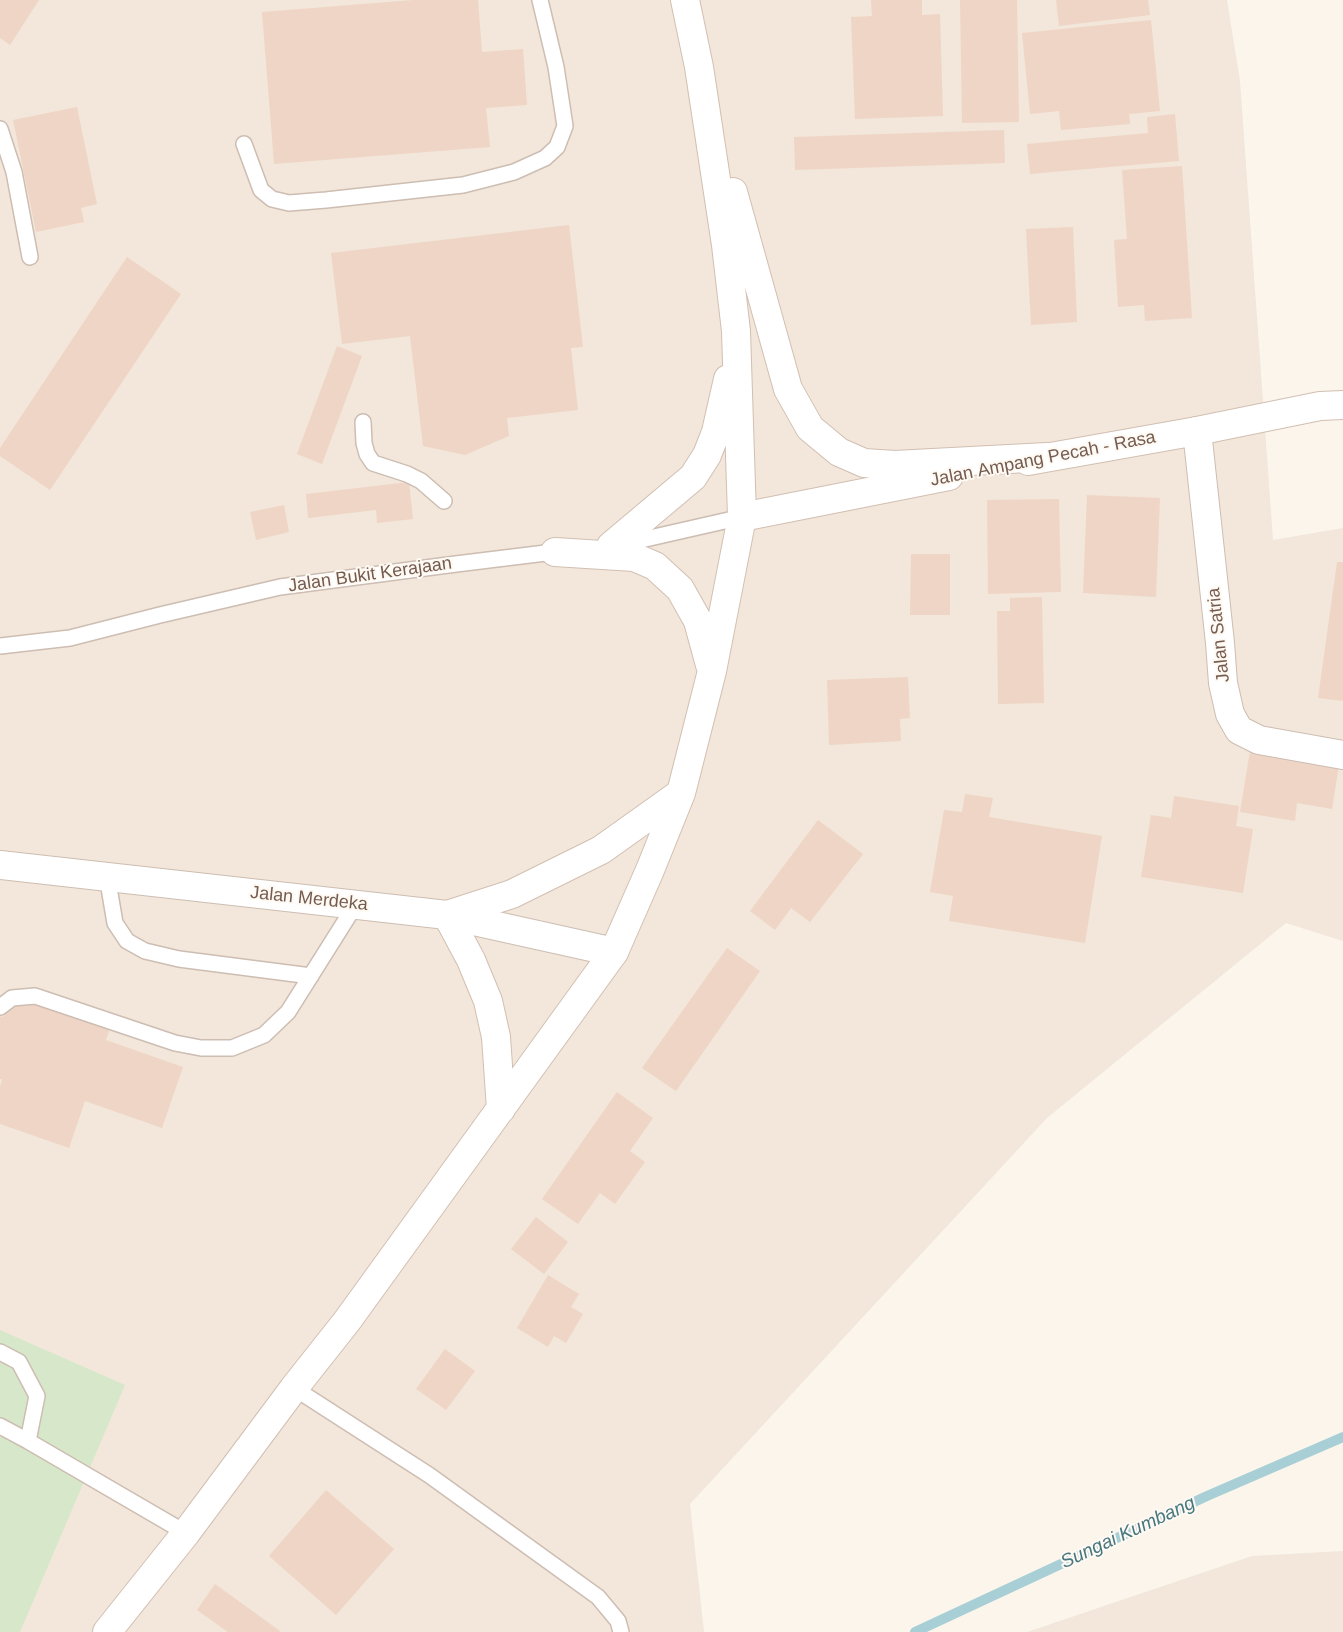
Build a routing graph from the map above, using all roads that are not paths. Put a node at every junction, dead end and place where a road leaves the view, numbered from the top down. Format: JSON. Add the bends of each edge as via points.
{"nodes":[{"id":1,"x":540,"y":0,"type":"edge"},
{"id":2,"x":684,"y":2,"type":"edge"},
{"id":3,"x":699,"y":67,"type":"junction"},
{"id":4,"x":0,"y":129,"type":"edge"},
{"id":5,"x":244,"y":144,"type":"dead end"},
{"id":6,"x":30,"y":257,"type":"dead end"},
{"id":7,"x":736,"y":331,"type":"junction"},
{"id":8,"x":1343,"y":405,"type":"edge"},
{"id":9,"x":363,"y":422,"type":"dead end"},
{"id":10,"x":1197,"y":431,"type":"junction"},
{"id":11,"x":1047,"y":457,"type":"junction"},
{"id":12,"x":444,"y":501,"type":"dead end"},
{"id":13,"x":742,"y":517,"type":"junction"},
{"id":14,"x":611,"y":546,"type":"junction"},
{"id":15,"x":555,"y":552,"type":"junction"},
{"id":16,"x":0,"y":646,"type":"edge"},
{"id":17,"x":712,"y":671,"type":"junction"},
{"id":18,"x":1343,"y":755,"type":"edge"},
{"id":19,"x":681,"y":793,"type":"junction"},
{"id":20,"x":0,"y":865,"type":"edge"},
{"id":21,"x":107,"y":876,"type":"junction"},
{"id":22,"x":356,"y":904,"type":"junction"},
{"id":23,"x":447,"y":915,"type":"junction"},
{"id":24,"x":614,"y":952,"type":"junction"},
{"id":25,"x":311,"y":976,"type":"junction"},
{"id":26,"x":4,"y":998,"type":"edge"},
{"id":27,"x":501,"y":1109,"type":"junction"},
{"id":28,"x":0,"y":1352,"type":"edge"},
{"id":29,"x":294,"y":1388,"type":"junction"},
{"id":30,"x":0,"y":1426,"type":"edge"},
{"id":31,"x":28,"y":1441,"type":"junction"},
{"id":32,"x":186,"y":1533,"type":"junction"},
{"id":33,"x":107,"y":1632,"type":"edge"},
{"id":34,"x":621,"y":1632,"type":"edge"}],
"edges":[{"from":1,"to":5,"type":"lane","via":[[556,67],[565,126],[557,147],[545,158],[514,172],[464,185],[289,202],[272,199],[261,190]]},
{"from":2,"to":3,"type":"main road"},
{"from":3,"to":7,"type":"main road"},
{"from":3,"to":11,"type":"main road","via":[[788,389],[810,428],[839,452],[864,463],[895,465]]},
{"from":4,"to":6,"type":"lane","via":[[14,172]]},
{"from":7,"to":13,"type":"main road"},
{"from":7,"to":14,"type":"main road","via":[[716,432],[707,455],[693,477]]},
{"from":8,"to":10,"type":"main road","name":"Jalan Ampang Pecah - Rasa","via":[[1320,406]]},
{"from":9,"to":12,"type":"lane","via":[[364,443],[374,463],[421,481]]},
{"from":10,"to":11,"type":"main road","name":"Jalan Ampang Pecah - Rasa"},
{"from":10,"to":18,"type":"main road","name":"Jalan Satria","via":[[1223,683],[1230,714],[1239,730],[1259,740]]},
{"from":11,"to":13,"type":"main road","name":"Jalan Ampang Pecah - Rasa"},
{"from":13,"to":14,"type":"lane","name":"Jalan Bukit Kerajaan"},
{"from":13,"to":17,"type":"main road"},
{"from":14,"to":15,"type":"lane","name":"Jalan Bukit Kerajaan"},
{"from":15,"to":16,"type":"lane","name":"Jalan Bukit Kerajaan","via":[[280,587],[70,638]]},
{"from":15,"to":17,"type":"main road","via":[[634,557],[655,566],[680,589],[698,621]]},
{"from":17,"to":19,"type":"main road"},
{"from":19,"to":23,"type":"main road","via":[[601,850],[512,894]]},
{"from":19,"to":24,"type":"main road"},
{"from":20,"to":21,"type":"main road","name":"Jalan Merdeka"},
{"from":21,"to":22,"type":"main road","name":"Jalan Merdeka"},
{"from":21,"to":25,"type":"lane","via":[[115,923],[127,941],[145,951],[178,959]]},
{"from":22,"to":23,"type":"main road","name":"Jalan Merdeka"},
{"from":22,"to":25,"type":"lane"},
{"from":23,"to":24,"type":"main road","name":"Jalan Merdeka"},
{"from":23,"to":27,"type":"main road","via":[[488,1001],[496,1037]]},
{"from":24,"to":27,"type":"main road"},
{"from":25,"to":26,"type":"lane","via":[[288,1012],[264,1035],[232,1048],[201,1048],[175,1043],[35,996]]},
{"from":27,"to":29,"type":"main road","via":[[347,1321]]},
{"from":28,"to":31,"type":"lane","via":[[19,1362],[37,1396]]},
{"from":29,"to":32,"type":"main road"},
{"from":29,"to":34,"type":"lane","via":[[430,1476],[598,1597],[618,1621]]},
{"from":30,"to":31,"type":"lane"},
{"from":31,"to":32,"type":"lane"},
{"from":32,"to":33,"type":"main road"}]}
